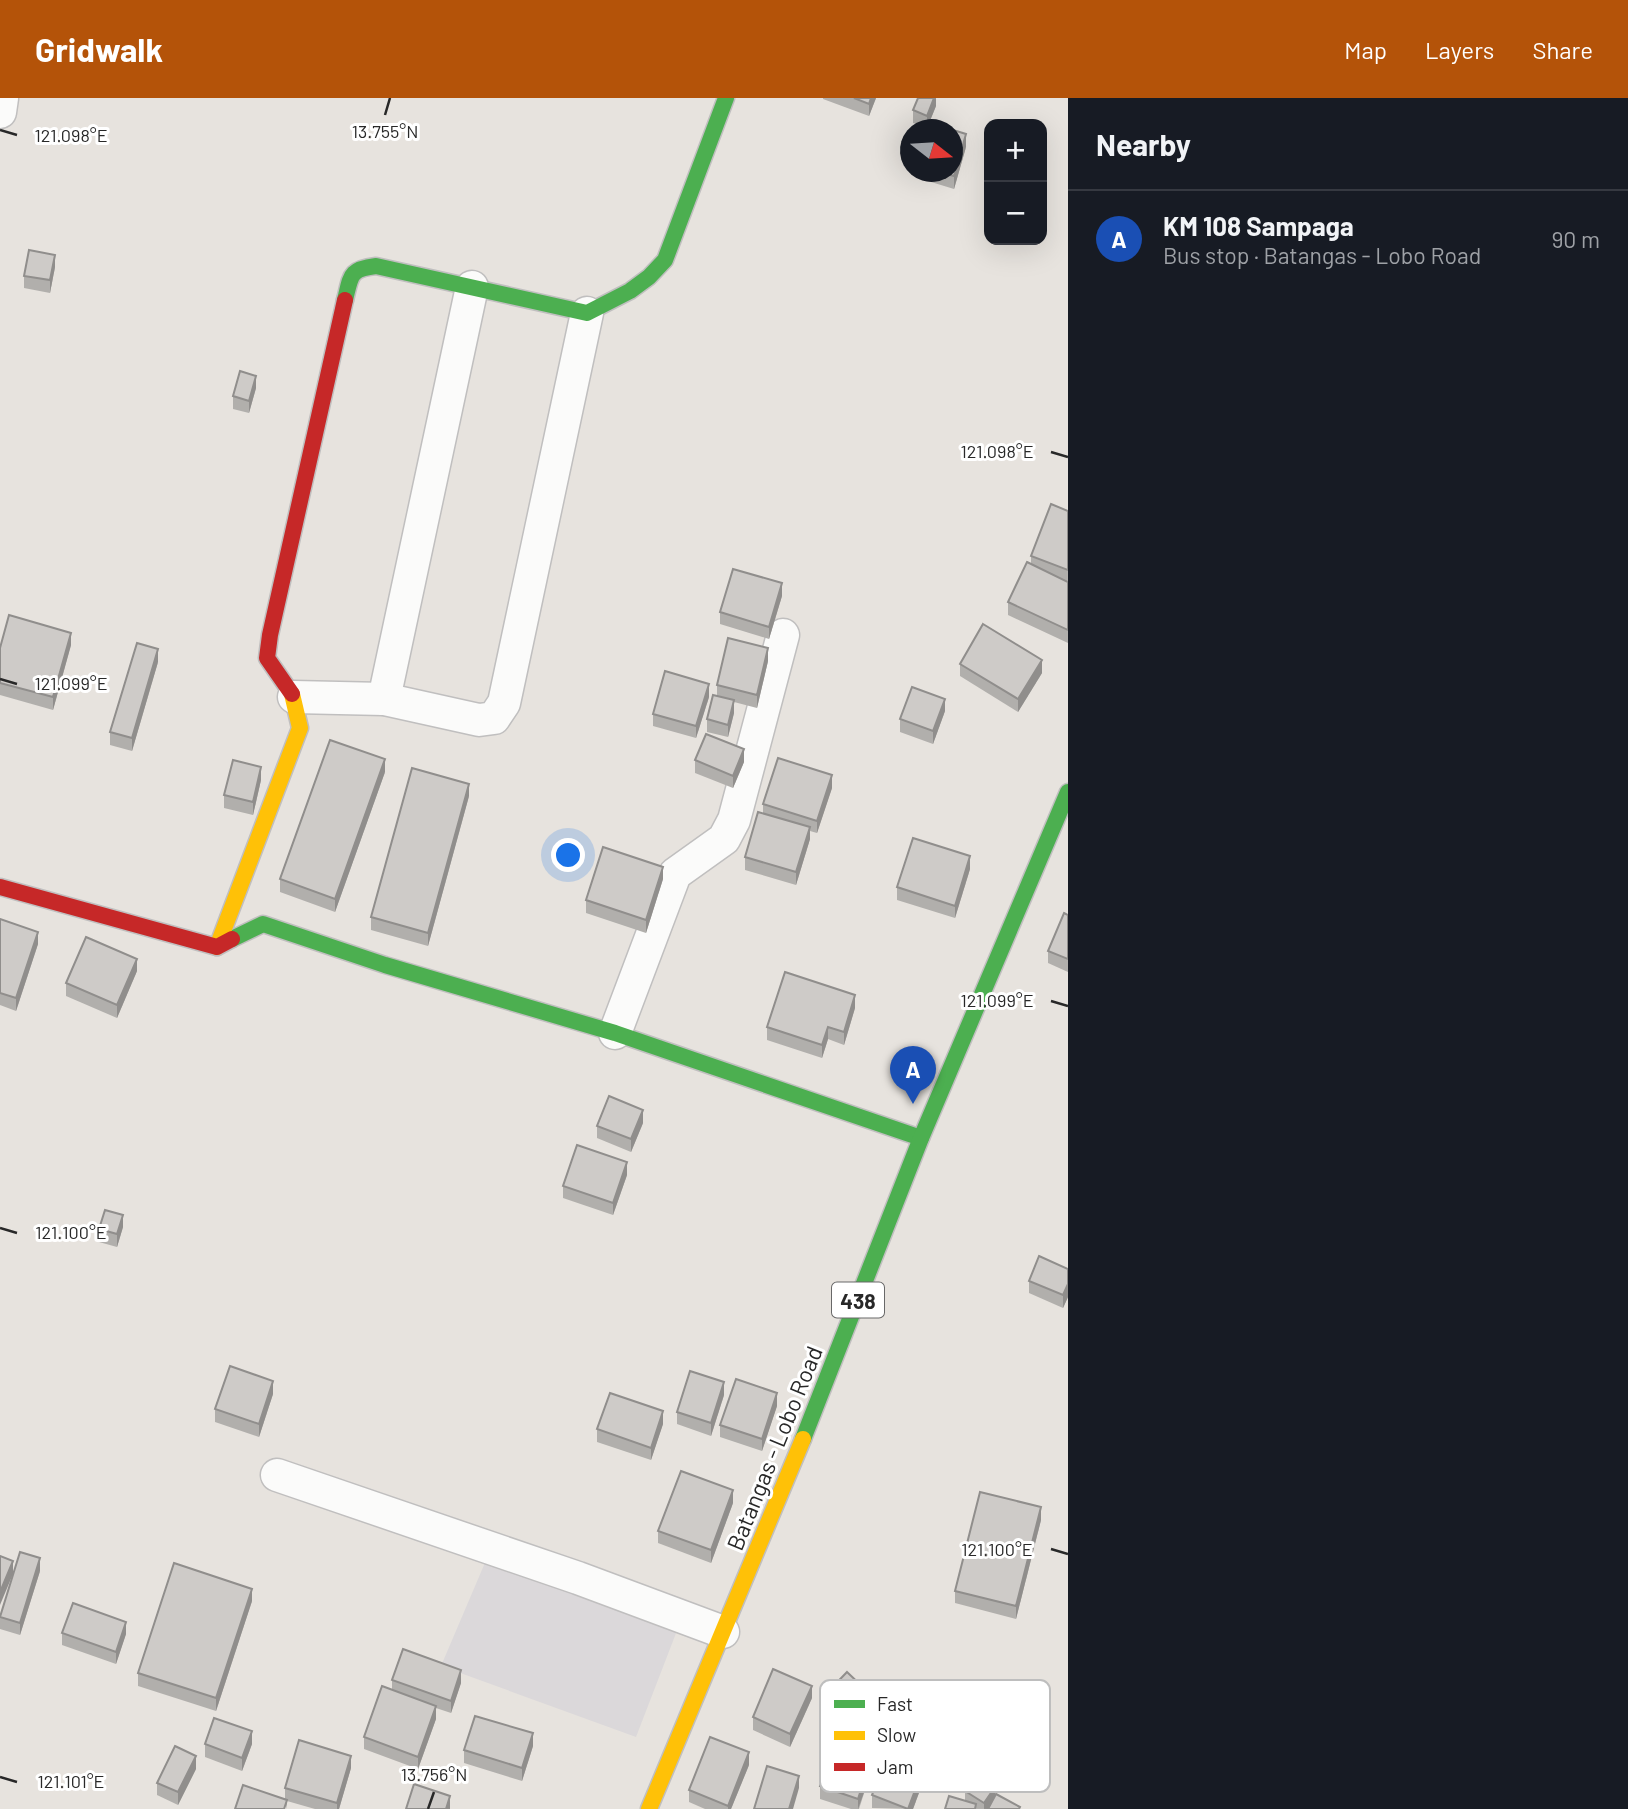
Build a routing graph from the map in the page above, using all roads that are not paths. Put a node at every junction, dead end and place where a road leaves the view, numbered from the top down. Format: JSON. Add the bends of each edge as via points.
{"nodes":[{"id":1,"x":2,"y":98,"type":"edge"},
{"id":2,"x":726,"y":98,"type":"edge"},
{"id":3,"x":0,"y":112,"type":"edge"},
{"id":4,"x":472,"y":287,"type":"junction"},
{"id":5,"x":587,"y":313,"type":"junction"},
{"id":6,"x":783,"y":635,"type":"dead end"},
{"id":7,"x":294,"y":697,"type":"junction"},
{"id":8,"x":384,"y":699,"type":"junction"},
{"id":9,"x":1068,"y":792,"type":"edge"},
{"id":10,"x":0,"y":887,"type":"edge"},
{"id":11,"x":217,"y":947,"type":"junction"},
{"id":12,"x":615,"y":1033,"type":"junction"},
{"id":13,"x":921,"y":1138,"type":"junction"},
{"id":14,"x":277,"y":1475,"type":"dead end"},
{"id":15,"x":723,"y":1632,"type":"junction"},
{"id":16,"x":649,"y":1809,"type":"edge"}],
"edges":[{"from":1,"to":3,"type":"street"},
{"from":2,"to":5,"type":"street","via":[[665,260],[654,275]]},
{"from":4,"to":5,"type":"street"},
{"from":4,"to":7,"type":"street","via":[[376,266],[360,268],[351,275],[270,635],[267,658]]},
{"from":4,"to":8,"type":"street"},
{"from":5,"to":8,"type":"street","via":[[505,703],[494,718],[479,720]]},
{"from":6,"to":12,"type":"street","via":[[734,820],[724,839],[675,874]]},
{"from":7,"to":8,"type":"street"},
{"from":7,"to":11,"type":"street","via":[[300,728]]},
{"from":9,"to":13,"type":"street","name":"Batangas - Lobo Road","number":"438"},
{"from":10,"to":11,"type":"street"},
{"from":11,"to":12,"type":"street","via":[[263,924]]},
{"from":12,"to":13,"type":"street"},
{"from":13,"to":15,"type":"street","name":"Batangas - Lobo Road","number":"438"},
{"from":14,"to":15,"type":"street"},
{"from":15,"to":16,"type":"street","name":"Batangas - Lobo Road","number":"438"}]}
